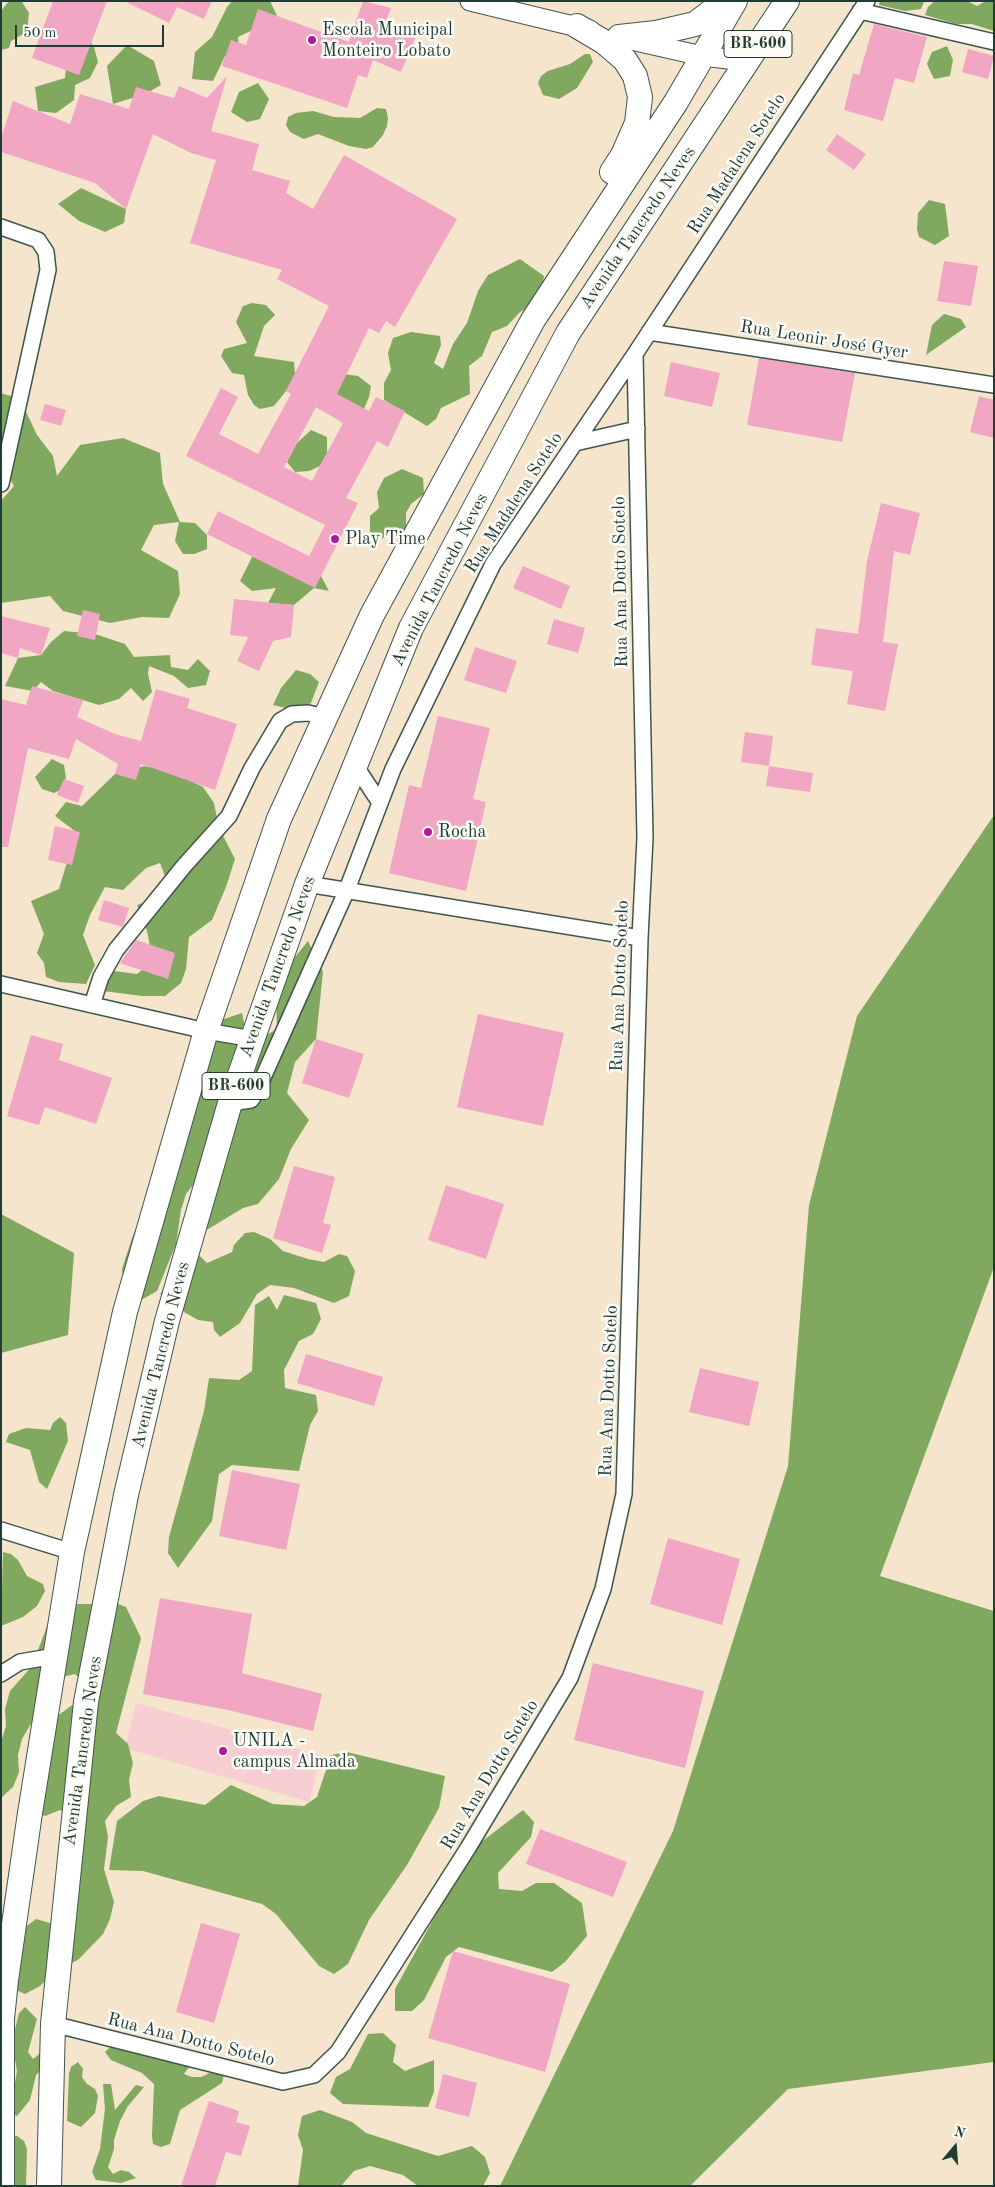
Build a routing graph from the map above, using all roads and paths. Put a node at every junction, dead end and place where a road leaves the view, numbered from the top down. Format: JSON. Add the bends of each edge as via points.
{"nodes":[{"id":1,"x":470,"y":1,"type":"edge"},
{"id":2,"x":725,"y":1,"type":"edge"},
{"id":3,"x":735,"y":1,"type":"edge"},
{"id":4,"x":787,"y":1,"type":"edge"},
{"id":5,"x":863,"y":6,"type":"edge"},
{"id":6,"x":577,"y":26,"type":"junction"},
{"id":7,"x":619,"y":37,"type":"junction"},
{"id":8,"x":994,"y":42,"type":"edge"},
{"id":9,"x":702,"y":56,"type":"junction"},
{"id":10,"x":749,"y":57,"type":"junction"},
{"id":11,"x":732,"y":87,"type":"junction"},
{"id":12,"x":1,"y":227,"type":"edge"},
{"id":13,"x":580,"y":248,"type":"junction"},
{"id":14,"x":649,"y":332,"type":"junction"},
{"id":15,"x":635,"y":354,"type":"junction"},
{"id":16,"x":994,"y":385,"type":"edge"},
{"id":17,"x":636,"y":428,"type":"junction"},
{"id":18,"x":575,"y":443,"type":"junction"},
{"id":19,"x":1,"y":484,"type":"edge"},
{"id":20,"x":326,"y":717,"type":"junction"},
{"id":21,"x":355,"y":765,"type":"junction"},
{"id":22,"x":380,"y":802,"type":"junction"},
{"id":23,"x":307,"y":884,"type":"junction"},
{"id":24,"x":346,"y":892,"type":"junction"},
{"id":25,"x":640,"y":938,"type":"junction"},
{"id":26,"x":1,"y":984,"type":"edge"},
{"id":27,"x":92,"y":1005,"type":"junction"},
{"id":28,"x":206,"y":1031,"type":"junction"},
{"id":29,"x":253,"y":1039,"type":"junction"},
{"id":30,"x":230,"y":1103,"type":"junction"},
{"id":31,"x":1,"y":1530,"type":"edge"},
{"id":32,"x":72,"y":1552,"type":"junction"},
{"id":33,"x":55,"y":1656,"type":"junction"},
{"id":34,"x":1,"y":1674,"type":"edge"},
{"id":35,"x":4,"y":1979,"type":"edge"},
{"id":36,"x":2,"y":2019,"type":"edge"},
{"id":37,"x":53,"y":2024,"type":"junction"},
{"id":38,"x":2,"y":2186,"type":"edge"},
{"id":39,"x":49,"y":2186,"type":"edge"}],
"edges":[{"from":1,"to":6,"type":"street"},
{"from":2,"to":7,"type":"main road","via":[[695,24]]},
{"from":3,"to":9,"type":"main road","name":"Avenida Tancredo Neves","number":"BR-600"},
{"from":4,"to":10,"type":"main road","name":"Avenida Tancredo Neves","number":"BR-600"},
{"from":5,"to":8,"type":"street"},
{"from":5,"to":14,"type":"street","name":"Rua Madalena Sotelo"},
{"from":6,"to":7,"type":"street"},
{"from":6,"to":13,"type":"main road","via":[[604,42],[625,60],[635,76],[640,97],[637,122],[623,155],[589,208]]},
{"from":7,"to":9,"type":"street"},
{"from":9,"to":10,"type":"street"},
{"from":9,"to":11,"type":"street","via":[[724,71]]},
{"from":9,"to":13,"type":"main road","name":"Avenida Tancredo Neves","number":"BR-600","via":[[676,102]]},
{"from":10,"to":11,"type":"main road","name":"Avenida Tancredo Neves","number":"BR-600"},
{"from":11,"to":21,"type":"main road","name":"Avenida Tancredo Neves","number":"BR-600","via":[[568,333],[412,628]]},
{"from":12,"to":19,"type":"street","via":[[38,240],[46,252],[48,270]]},
{"from":13,"to":20,"type":"main road","name":"Avenida Tancredo Neves","number":"BR-600","via":[[533,320],[372,615]]},
{"from":14,"to":15,"type":"street","name":"Rua Madalena Sotelo"},
{"from":14,"to":16,"type":"street","name":"Rua Leonir José Gyer"},
{"from":15,"to":17,"type":"street","name":"Rua Ana Dotto Sotelo"},
{"from":15,"to":18,"type":"street","name":"Rua Madalena Sotelo"},
{"from":17,"to":18,"type":"street"},
{"from":17,"to":25,"type":"street","name":"Rua Ana Dotto Sotelo","via":[[645,838]]},
{"from":18,"to":22,"type":"street","name":"Rua Madalena Sotelo","via":[[493,564]]},
{"from":20,"to":27,"type":"street","via":[[292,714],[280,721],[229,816],[116,950],[101,977]]},
{"from":20,"to":28,"type":"main road","name":"Avenida Tancredo Neves","number":"BR-600","via":[[279,819]]},
{"from":21,"to":22,"type":"street"},
{"from":21,"to":23,"type":"main road","name":"Avenida Tancredo Neves","number":"BR-600"},
{"from":22,"to":24,"type":"street","name":"Rua Madalena Sotelo"},
{"from":23,"to":24,"type":"street"},
{"from":23,"to":29,"type":"main road","name":"Avenida Tancredo Neves","number":"BR-600"},
{"from":24,"to":25,"type":"street"},
{"from":24,"to":30,"type":"street","name":"Rua Madalena Sotelo","via":[[257,1091],[251,1100]]},
{"from":25,"to":37,"type":"street","name":"Rua Ana Dotto Sotelo","via":[[624,1494],[603,1589],[570,1678],[468,1848],[338,2052],[314,2075],[283,2082]]},
{"from":26,"to":27,"type":"street"},
{"from":27,"to":28,"type":"street"},
{"from":28,"to":29,"type":"street"},
{"from":28,"to":32,"type":"main road","name":"Avenida Tancredo Neves","number":"BR-600","via":[[125,1312]]},
{"from":29,"to":30,"type":"main road","name":"Avenida Tancredo Neves","number":"BR-600"},
{"from":30,"to":37,"type":"main road","name":"Avenida Tancredo Neves","number":"BR-600","via":[[167,1321],[126,1495],[86,1702]]},
{"from":31,"to":32,"type":"street"},
{"from":32,"to":33,"type":"main road","name":"Avenida Tancredo Neves","number":"BR-600"},
{"from":33,"to":34,"type":"street","via":[[20,1662]]},
{"from":33,"to":35,"type":"main road","name":"Avenida Tancredo Neves","number":"BR-600"},
{"from":35,"to":36,"type":"main road","name":"Avenida Tancredo Neves","number":"BR-600"},
{"from":36,"to":38,"type":"main road","name":"Avenida Tancredo Neves","number":"BR-600"},
{"from":37,"to":39,"type":"main road","name":"Avenida Tancredo Neves","number":"BR-600"}]}
